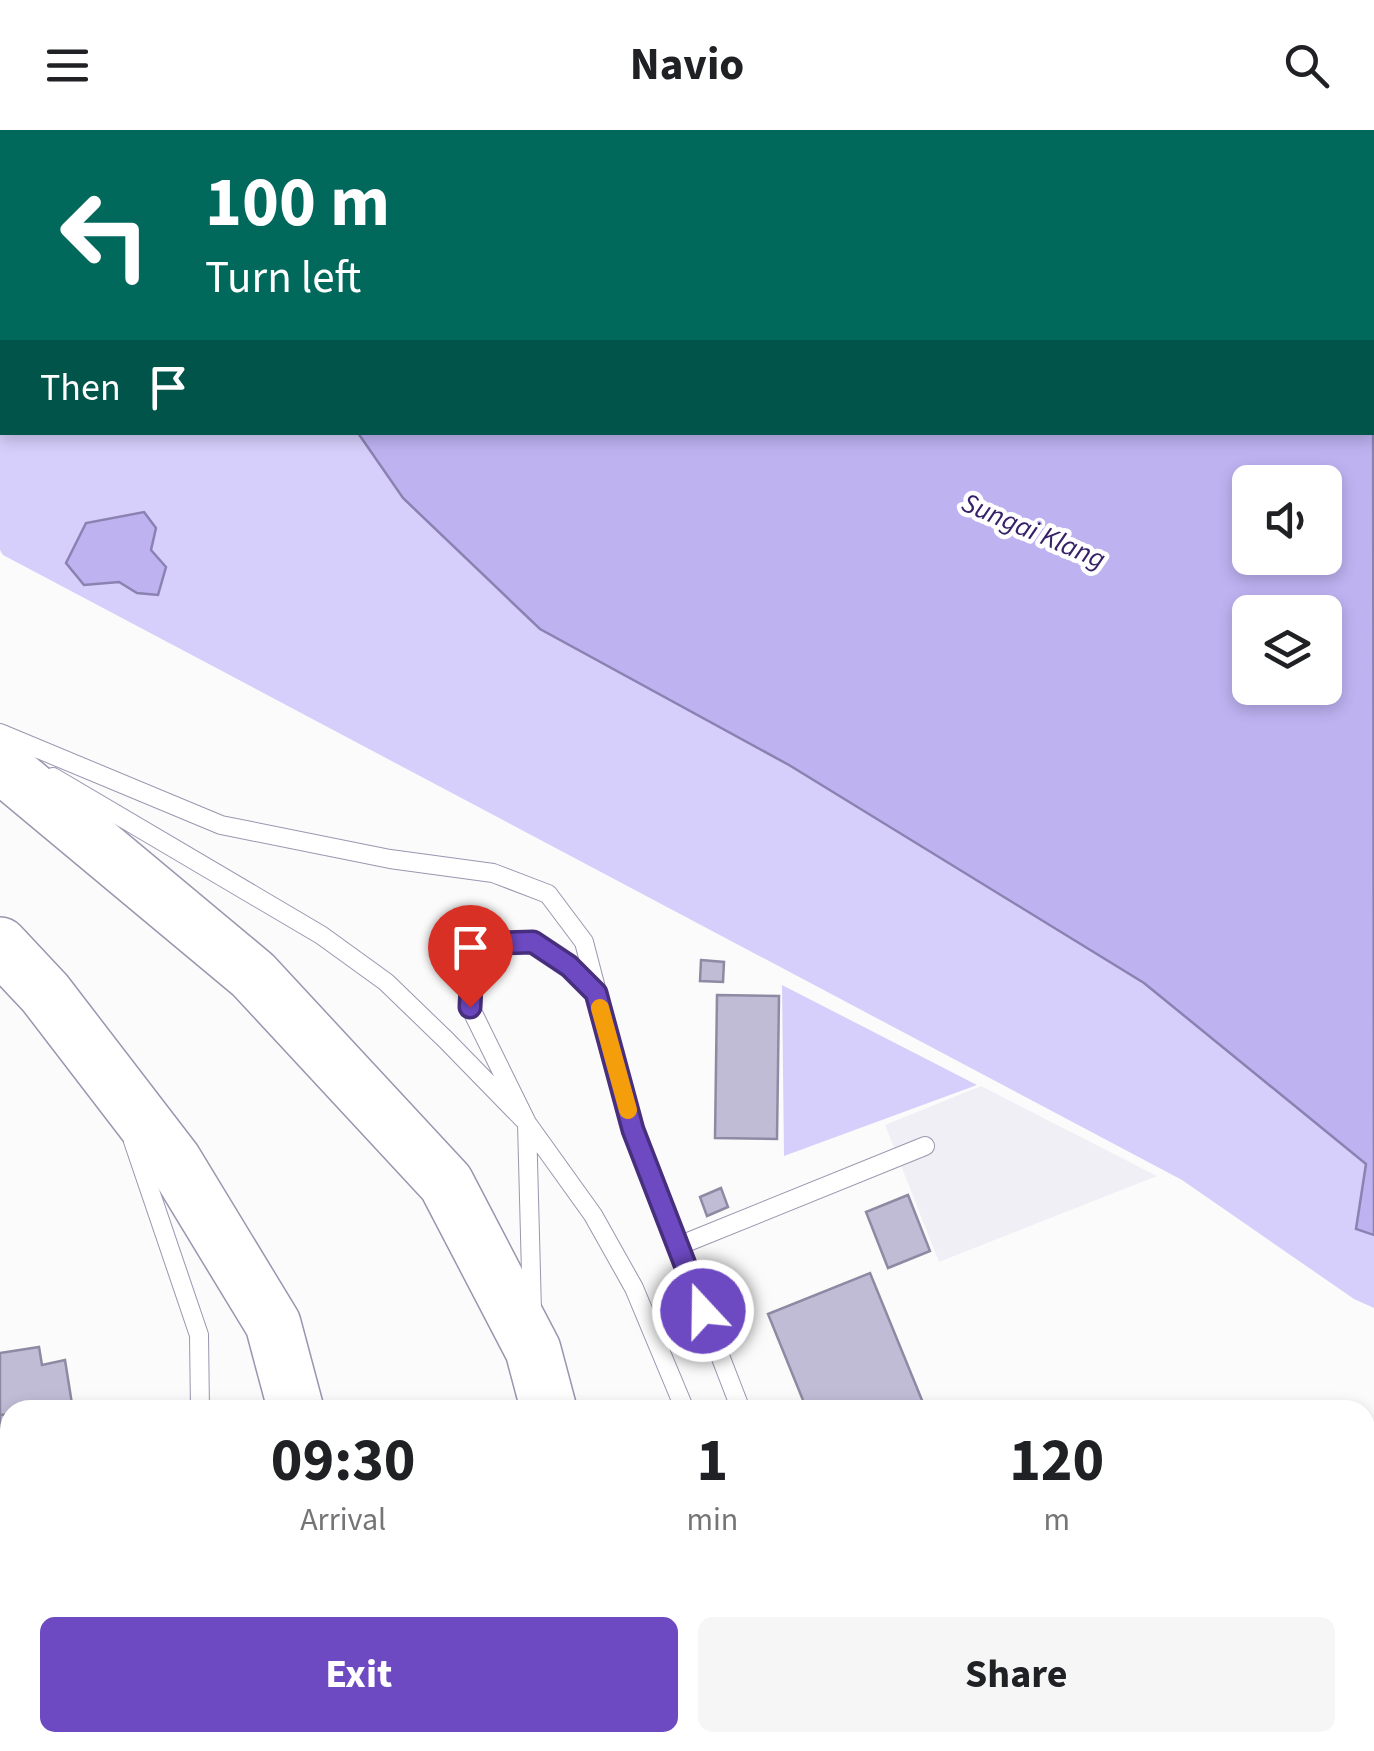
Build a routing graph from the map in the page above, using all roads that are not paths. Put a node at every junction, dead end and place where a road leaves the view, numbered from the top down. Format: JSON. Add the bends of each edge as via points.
{"nodes":[{"id":1,"x":0,"y":733,"type":"edge"},
{"id":2,"x":0,"y":746,"type":"edge"},
{"id":3,"x":0,"y":764,"type":"edge"},
{"id":4,"x":0,"y":945,"type":"edge"},
{"id":5,"x":596,"y":993,"type":"junction"},
{"id":6,"x":112,"y":1081,"type":"junction"},
{"id":7,"x":527,"y":1123,"type":"junction"},
{"id":8,"x":926,"y":1146,"type":"dead end"},
{"id":9,"x":678,"y":1246,"type":"junction"},
{"id":10,"x":532,"y":1350,"type":"junction"},
{"id":11,"x":200,"y":1400,"type":"edge"},
{"id":12,"x":293,"y":1400,"type":"edge"},
{"id":13,"x":546,"y":1400,"type":"edge"},
{"id":14,"x":680,"y":1400,"type":"edge"},
{"id":15,"x":737,"y":1400,"type":"edge"}],
"edges":[{"from":1,"to":5,"type":"lane","via":[[221,825],[493,872],[548,894],[584,942]]},
{"from":2,"to":7,"type":"lane","via":[[320,935],[386,982]]},
{"from":3,"to":10,"type":"highway","via":[[253,975],[446,1183]]},
{"from":4,"to":6,"type":"highway"},
{"from":5,"to":7,"type":"lane","via":[[533,942],[499,943],[472,964],[470,1007]]},
{"from":5,"to":9,"type":"lane","via":[[633,1130]]},
{"from":6,"to":11,"type":"lane","via":[[199,1335]]},
{"from":6,"to":12,"type":"highway","via":[[174,1162],[273,1324]]},
{"from":7,"to":10,"type":"lane"},
{"from":7,"to":14,"type":"lane","via":[[626,1274]]},
{"from":8,"to":9,"type":"lane"},
{"from":9,"to":15,"type":"lane"},
{"from":10,"to":13,"type":"highway"}]}
